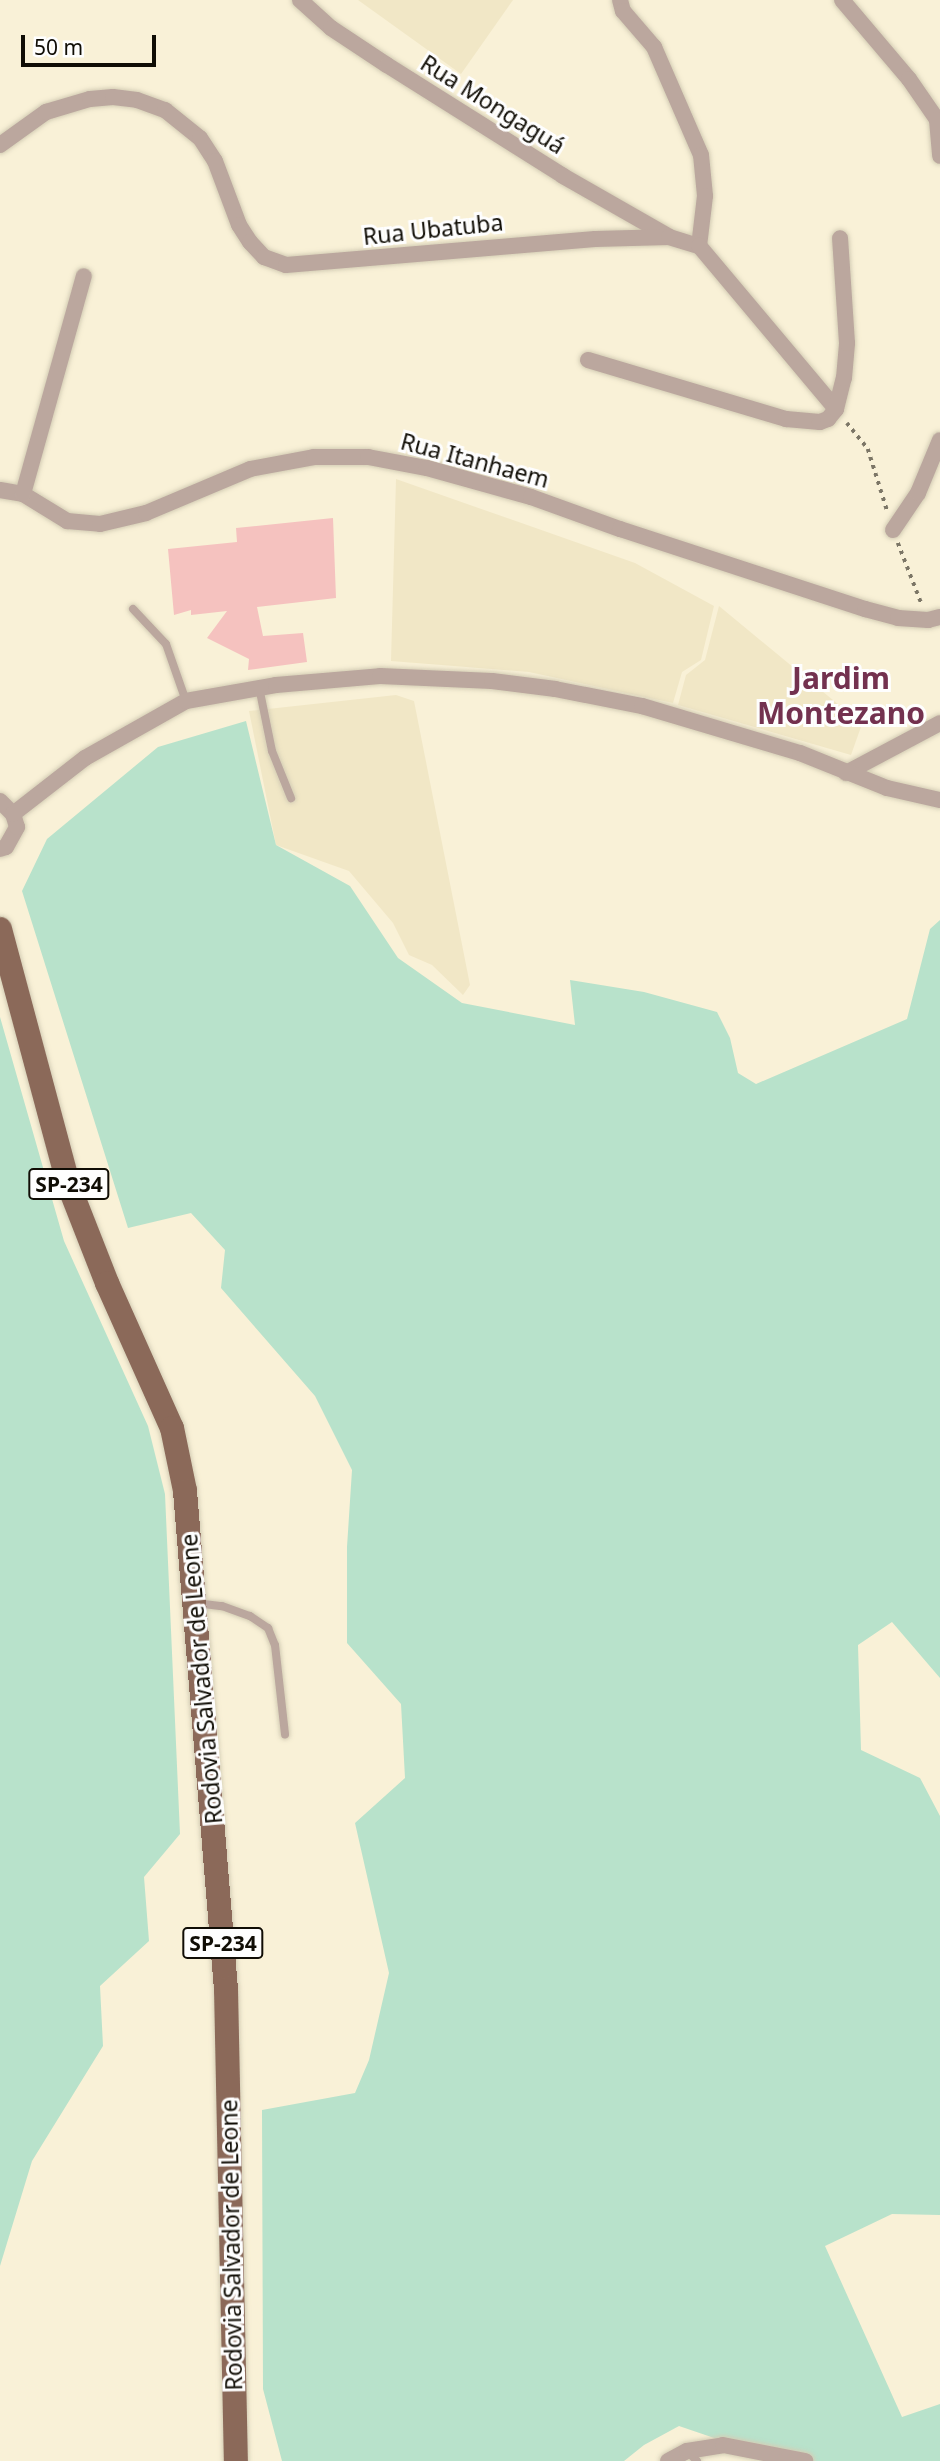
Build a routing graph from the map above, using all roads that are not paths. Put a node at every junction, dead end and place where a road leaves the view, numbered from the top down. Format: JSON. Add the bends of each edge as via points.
{"nodes":[{"id":1,"x":300,"y":0,"type":"edge"},
{"id":2,"x":610,"y":0,"type":"edge"},
{"id":3,"x":842,"y":0,"type":"edge"},
{"id":4,"x":622,"y":5,"type":"edge"},
{"id":5,"x":939,"y":122,"type":"edge"},
{"id":6,"x":0,"y":145,"type":"edge"},
{"id":7,"x":940,"y":156,"type":"edge"},
{"id":8,"x":669,"y":237,"type":"junction"},
{"id":9,"x":840,"y":238,"type":"dead end"},
{"id":10,"x":699,"y":246,"type":"junction"},
{"id":11,"x":84,"y":276,"type":"dead end"},
{"id":12,"x":587,"y":360,"type":"dead end"},
{"id":13,"x":836,"y":409,"type":"junction"},
{"id":14,"x":940,"y":440,"type":"edge"},
{"id":15,"x":0,"y":490,"type":"edge"},
{"id":16,"x":23,"y":494,"type":"junction"},
{"id":17,"x":893,"y":530,"type":"dead end"},
{"id":18,"x":133,"y":609,"type":"dead end"},
{"id":19,"x":940,"y":617,"type":"edge"},
{"id":20,"x":259,"y":687,"type":"junction"},
{"id":21,"x":186,"y":701,"type":"junction"},
{"id":22,"x":940,"y":723,"type":"edge"},
{"id":23,"x":846,"y":773,"type":"junction"},
{"id":24,"x":291,"y":798,"type":"dead end"},
{"id":25,"x":940,"y":800,"type":"edge"},
{"id":26,"x":0,"y":801,"type":"edge"},
{"id":27,"x":10,"y":822,"type":"edge"},
{"id":28,"x":0,"y":849,"type":"edge"},
{"id":29,"x":0,"y":929,"type":"edge"},
{"id":30,"x":193,"y":1603,"type":"junction"},
{"id":31,"x":285,"y":1734,"type":"dead end"},
{"id":32,"x":692,"y":2456,"type":"edge"},
{"id":33,"x":236,"y":2461,"type":"edge"},
{"id":34,"x":668,"y":2461,"type":"edge"},
{"id":35,"x":805,"y":2461,"type":"edge"}],
"edges":[{"from":1,"to":8,"type":"street","name":"Rua Mongaguá","via":[[331,28],[387,65]]},
{"from":2,"to":4,"type":"street"},
{"from":3,"to":5,"type":"street"},
{"from":4,"to":10,"type":"street","via":[[654,47],[698,145],[704,174]]},
{"from":5,"to":7,"type":"street"},
{"from":6,"to":8,"type":"street","name":"Rua Ubatuba","via":[[46,113],[90,99],[137,100],[165,110],[185,123],[208,149],[250,242],[264,257],[286,265],[538,242]]},
{"from":8,"to":10,"type":"street","name":"Rua Ubatuba"},
{"from":9,"to":13,"type":"street","via":[[847,343]]},
{"from":10,"to":13,"type":"street"},
{"from":11,"to":16,"type":"street"},
{"from":12,"to":13,"type":"street","via":[[786,419],[820,422]]},
{"from":14,"to":17,"type":"street","via":[[918,493]]},
{"from":15,"to":16,"type":"street","name":"Rua Itanhaem"},
{"from":16,"to":19,"type":"street","name":"Rua Itanhaem","via":[[67,521],[100,524],[146,513],[250,469],[314,457],[368,457],[531,496],[865,609],[898,618]]},
{"from":18,"to":21,"type":"lane","via":[[166,644]]},
{"from":20,"to":21,"type":"street"},
{"from":20,"to":23,"type":"street","via":[[398,676],[555,689],[642,706],[800,752]]},
{"from":20,"to":24,"type":"lane","via":[[272,751]]},
{"from":21,"to":27,"type":"street","via":[[85,758]]},
{"from":22,"to":23,"type":"street"},
{"from":23,"to":25,"type":"street"},
{"from":26,"to":27,"type":"street"},
{"from":27,"to":28,"type":"street","via":[[6,847]]},
{"from":29,"to":30,"type":"main road","name":"Rodovia Salvador de Leone","number":"SP-234","via":[[69,1186],[172,1428],[185,1491]]},
{"from":30,"to":31,"type":"lane","via":[[222,1606],[268,1628],[275,1645]]},
{"from":30,"to":33,"type":"main road","name":"Rodovia Salvador de Leone","number":"SP-234","via":[[226,1989]]},
{"from":32,"to":34,"type":"street"},
{"from":32,"to":35,"type":"street","via":[[723,2445]]}]}
